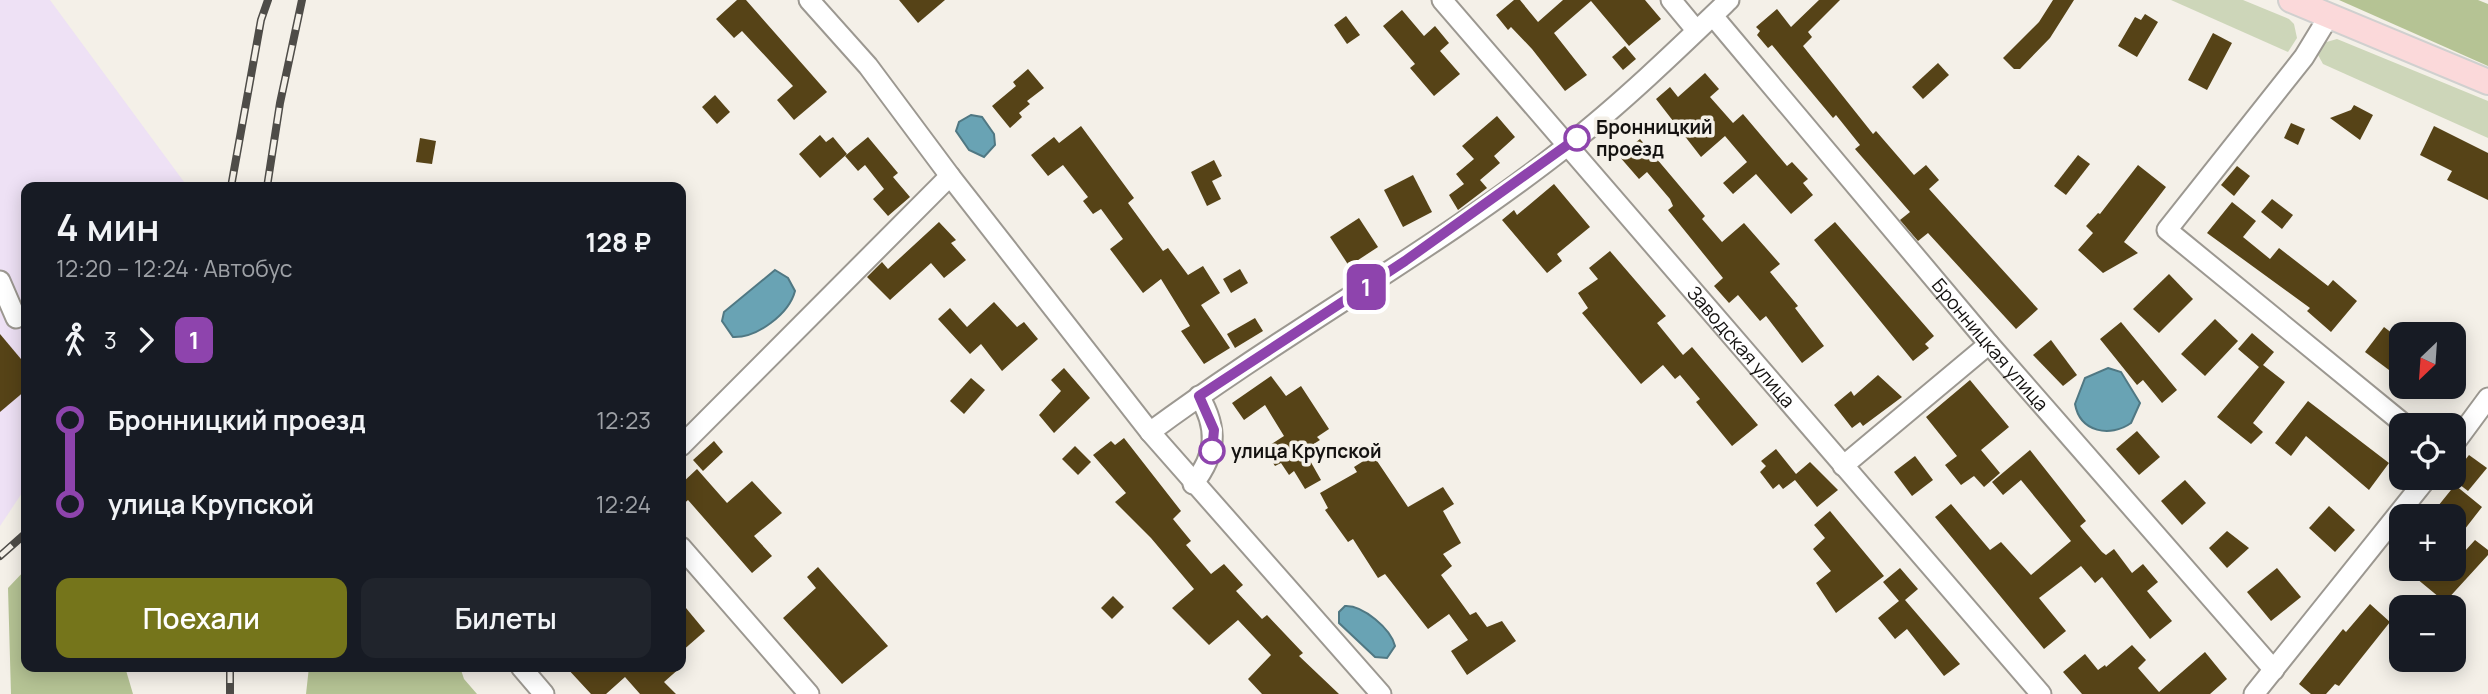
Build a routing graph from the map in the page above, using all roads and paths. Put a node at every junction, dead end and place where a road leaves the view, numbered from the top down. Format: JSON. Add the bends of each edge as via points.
{"nodes":[{"id":1,"x":809,"y":0,"type":"edge"},
{"id":2,"x":1442,"y":0,"type":"edge"},
{"id":3,"x":1671,"y":0,"type":"edge"},
{"id":4,"x":1729,"y":0,"type":"edge"},
{"id":5,"x":2291,"y":0,"type":"edge"},
{"id":6,"x":1713,"y":16,"type":"junction"},
{"id":7,"x":2329,"y":16,"type":"junction"},
{"id":8,"x":1696,"y":30,"type":"junction"},
{"id":9,"x":2488,"y":82,"type":"edge"},
{"id":10,"x":1568,"y":146,"type":"junction"},
{"id":11,"x":950,"y":176,"type":"junction"},
{"id":12,"x":0,"y":281,"type":"edge"},
{"id":13,"x":16,"y":318,"type":"dead end"},
{"id":14,"x":1989,"y":344,"type":"junction"},
{"id":15,"x":1199,"y":396,"type":"junction"},
{"id":16,"x":2488,"y":398,"type":"edge"},
{"id":17,"x":2390,"y":413,"type":"edge"},
{"id":18,"x":2466,"y":428,"type":"edge"},
{"id":19,"x":1150,"y":432,"type":"junction"},
{"id":20,"x":686,"y":441,"type":"edge"},
{"id":21,"x":1843,"y":466,"type":"junction"},
{"id":22,"x":1193,"y":484,"type":"junction"},
{"id":23,"x":2417,"y":490,"type":"edge"},
{"id":24,"x":686,"y":553,"type":"edge"},
{"id":25,"x":2274,"y":670,"type":"junction"},
{"id":26,"x":525,"y":672,"type":"edge"},
{"id":27,"x":544,"y":694,"type":"edge"},
{"id":28,"x":809,"y":694,"type":"edge"},
{"id":29,"x":1381,"y":694,"type":"edge"},
{"id":30,"x":2042,"y":694,"type":"edge"},
{"id":31,"x":2254,"y":694,"type":"edge"}],
"edges":[{"from":1,"to":11,"type":"street","via":[[868,66]]},
{"from":2,"to":10,"type":"street","name":"Заводская улица"},
{"from":3,"to":8,"type":"street"},
{"from":4,"to":6,"type":"street"},
{"from":5,"to":7,"type":"main road"},
{"from":6,"to":8,"type":"street"},
{"from":6,"to":14,"type":"street","name":"Бронницкая улица"},
{"from":7,"to":9,"type":"main road"},
{"from":7,"to":17,"type":"street","via":[[2304,57],[2167,230]]},
{"from":8,"to":10,"type":"street"},
{"from":10,"to":15,"type":"street","via":[[1405,261]]},
{"from":10,"to":21,"type":"street","name":"Заводская улица"},
{"from":11,"to":19,"type":"street"},
{"from":11,"to":20,"type":"street"},
{"from":12,"to":13,"type":"street"},
{"from":14,"to":21,"type":"street"},
{"from":14,"to":25,"type":"street","name":"Бронницкая улица"},
{"from":15,"to":19,"type":"street"},
{"from":15,"to":22,"type":"street","via":[[1214,430],[1205,469]]},
{"from":16,"to":18,"type":"street"},
{"from":19,"to":22,"type":"street"},
{"from":21,"to":30,"type":"street","name":"Заводская улица"},
{"from":22,"to":29,"type":"street"},
{"from":23,"to":25,"type":"street"},
{"from":24,"to":28,"type":"street"},
{"from":25,"to":31,"type":"street"},
{"from":26,"to":27,"type":"street"}]}
